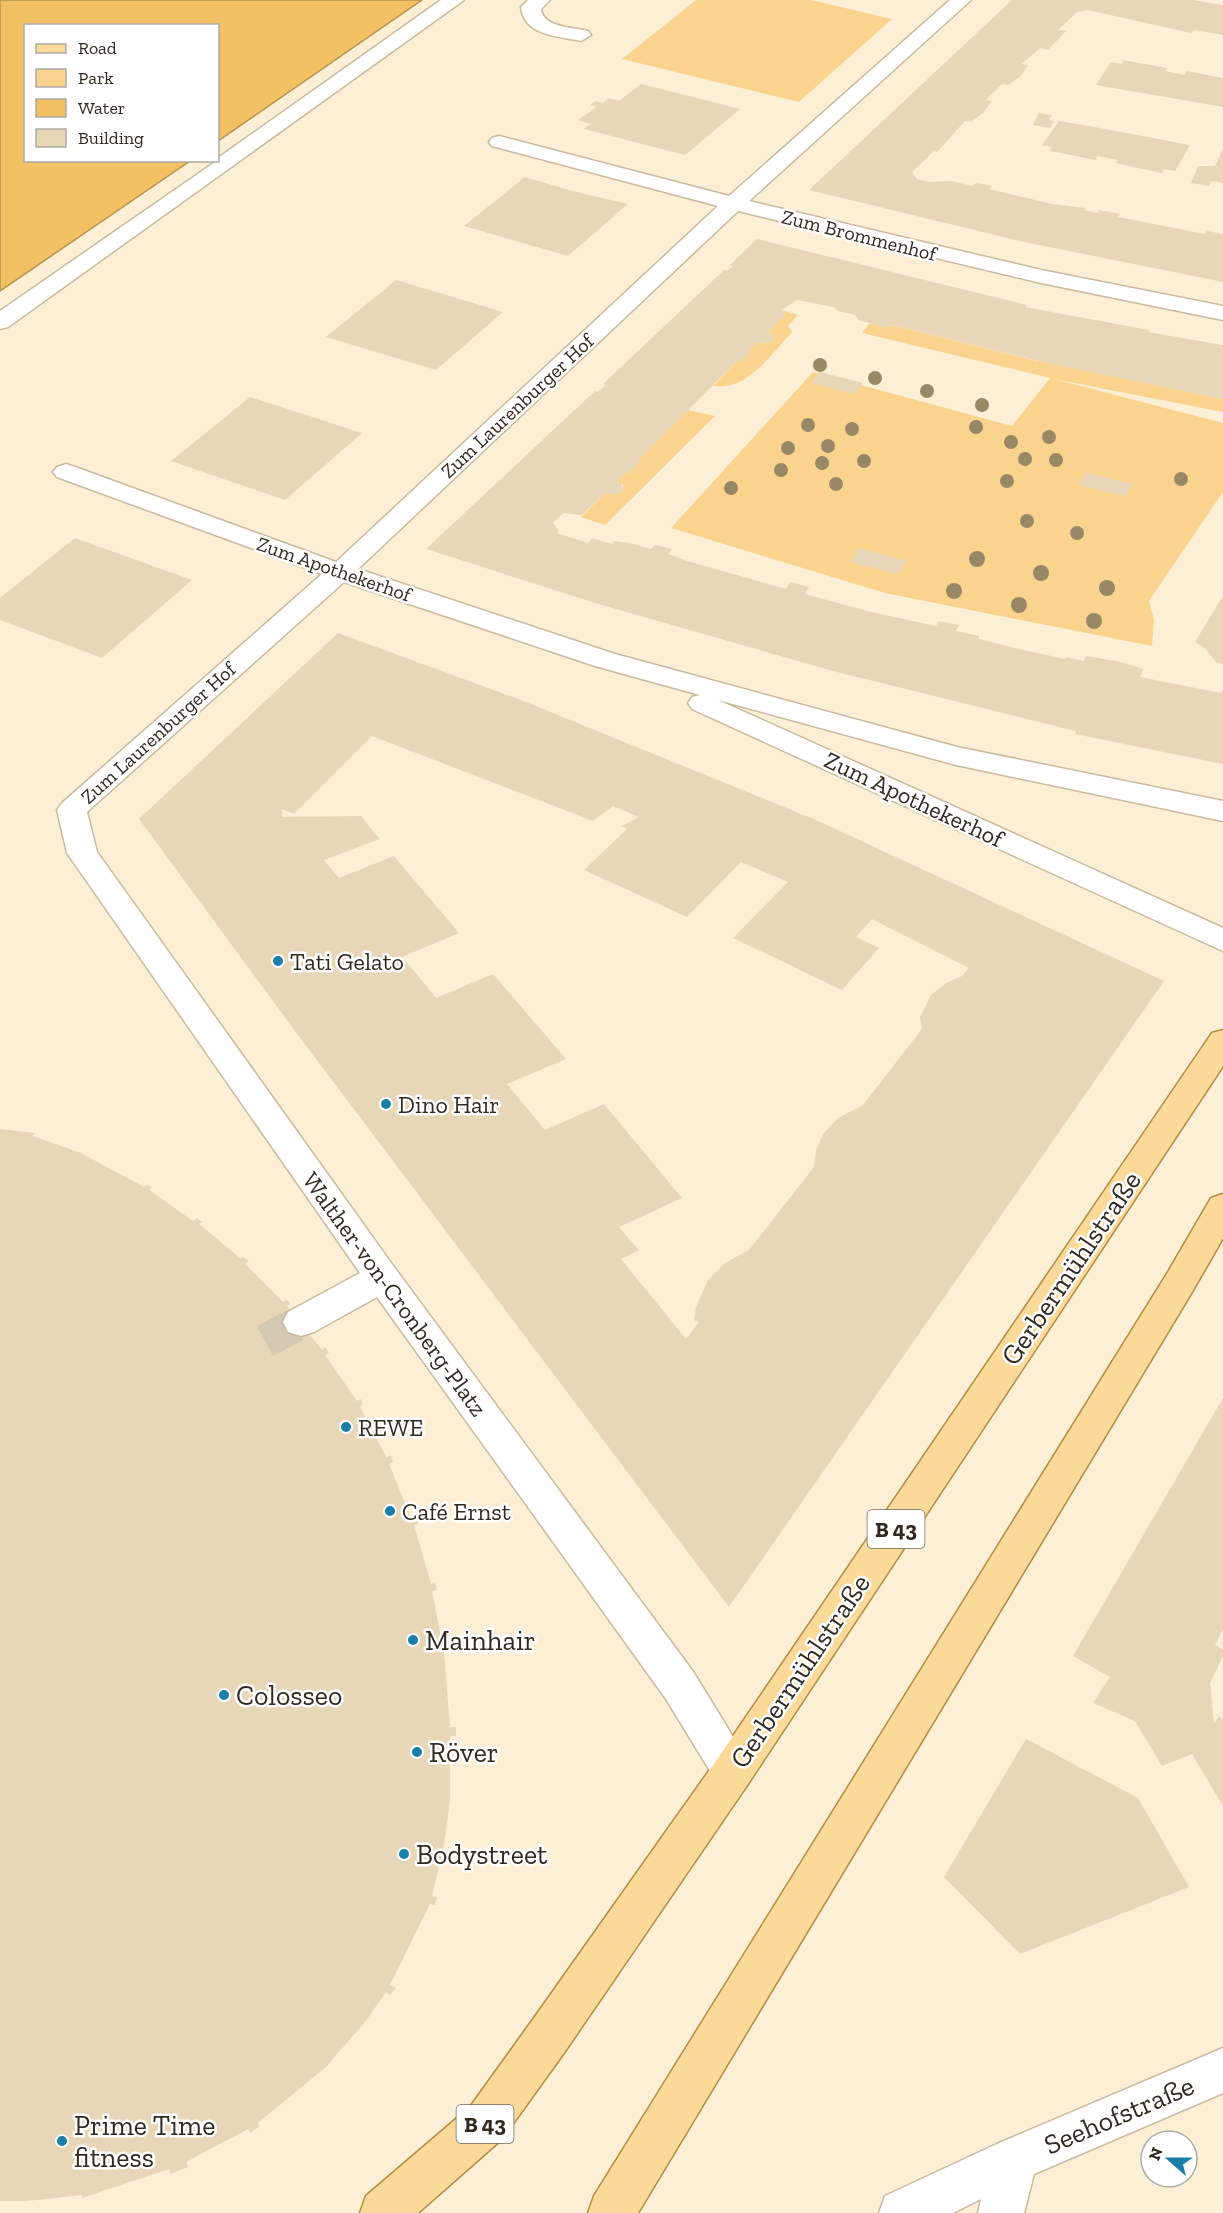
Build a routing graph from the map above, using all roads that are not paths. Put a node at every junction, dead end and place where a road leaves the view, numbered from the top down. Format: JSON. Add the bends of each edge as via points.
{"nodes":[{"id":1,"x":454,"y":0,"type":"edge"},
{"id":2,"x":540,"y":0,"type":"edge"},
{"id":3,"x":961,"y":0,"type":"edge"},
{"id":4,"x":581,"y":35,"type":"dead end"},
{"id":5,"x":499,"y":142,"type":"dead end"},
{"id":6,"x":733,"y":204,"type":"junction"},
{"id":7,"x":1223,"y":313,"type":"edge"},
{"id":8,"x":0,"y":322,"type":"edge"},
{"id":9,"x":66,"y":472,"type":"dead end"},
{"id":10,"x":340,"y":572,"type":"junction"},
{"id":11,"x":605,"y":660,"type":"junction"},
{"id":12,"x":72,"y":810,"type":"joint"},
{"id":13,"x":1223,"y":811,"type":"edge"},
{"id":14,"x":1223,"y":940,"type":"edge"},
{"id":15,"x":1223,"y":1041,"type":"edge"},
{"id":16,"x":1223,"y":1207,"type":"edge"},
{"id":17,"x":382,"y":1277,"type":"junction"},
{"id":18,"x":301,"y":1322,"type":"tunnel mouth"},
{"id":19,"x":733,"y":1771,"type":"junction"},
{"id":20,"x":1223,"y":2070,"type":"edge"},
{"id":21,"x":1015,"y":2160,"type":"junction"},
{"id":22,"x":384,"y":2213,"type":"edge"},
{"id":23,"x":610,"y":2213,"type":"edge"},
{"id":24,"x":902,"y":2213,"type":"edge"},
{"id":25,"x":1001,"y":2213,"type":"edge"}],
"edges":[{"from":1,"to":8,"type":"street"},
{"from":2,"to":4,"type":"street","via":[[531,7],[532,16],[542,27]]},
{"from":3,"to":6,"type":"street","name":"Zum Laurenburger Hof"},
{"from":5,"to":6,"type":"street","name":"Zum Brommenhof"},
{"from":6,"to":7,"type":"street","name":"Zum Brommenhof","via":[[1032,276]]},
{"from":6,"to":10,"type":"street","name":"Zum Laurenburger Hof"},
{"from":9,"to":10,"type":"street","name":"Zum Apothekerhof"},
{"from":10,"to":11,"type":"street","name":"Zum Apothekerhof"},
{"from":10,"to":12,"type":"street","name":"Zum Laurenburger Hof"},
{"from":11,"to":13,"type":"street","name":"Zum Apothekerhof","via":[[956,756]]},
{"from":11,"to":14,"type":"street","name":"Zum Apothekerhof"},
{"from":12,"to":17,"type":"street","name":"Walther-von-Cronberg-Platz","via":[[82,853]]},
{"from":15,"to":19,"type":"main road","name":"Gerbermühlstraße","number":"B 43"},
{"from":16,"to":23,"type":"main road"},
{"from":17,"to":18,"type":"street"},
{"from":17,"to":19,"type":"street","name":"Walther-von-Cronberg-Platz","via":[[680,1686]]},
{"from":19,"to":22,"type":"main road","name":"Gerbermühlstraße","number":"B 43","via":[[486,2123]]},
{"from":20,"to":21,"type":"street","name":"Seehofstraße"},
{"from":21,"to":24,"type":"street","name":"Seehofstraße"},
{"from":21,"to":25,"type":"street","name":"Seehofstraße"}]}
